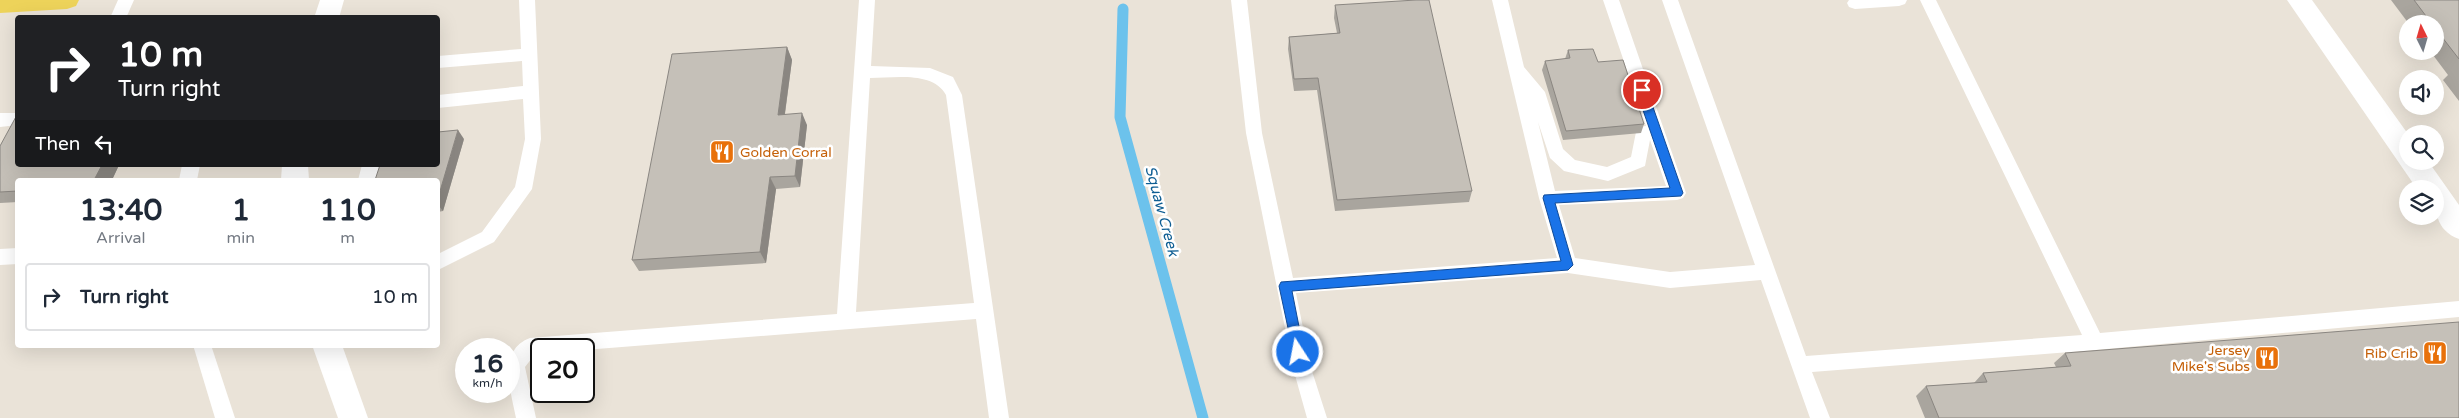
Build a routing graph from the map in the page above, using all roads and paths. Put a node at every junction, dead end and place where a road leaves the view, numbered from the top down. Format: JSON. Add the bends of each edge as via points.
{"nodes":[{"id":1,"x":67,"y":0,"type":"edge"},
{"id":2,"x":126,"y":0,"type":"edge"},
{"id":3,"x":332,"y":0,"type":"edge"},
{"id":4,"x":527,"y":0,"type":"edge"},
{"id":5,"x":867,"y":0,"type":"edge"},
{"id":6,"x":1239,"y":0,"type":"edge"},
{"id":7,"x":1500,"y":0,"type":"edge"},
{"id":8,"x":1611,"y":0,"type":"edge"},
{"id":9,"x":1670,"y":0,"type":"edge"},
{"id":10,"x":1899,"y":0,"type":"edge"},
{"id":11,"x":1928,"y":0,"type":"edge"},
{"id":12,"x":2299,"y":0,"type":"edge"},
{"id":13,"x":1855,"y":3,"type":"dead end"},
{"id":14,"x":0,"y":4,"type":"edge"},
{"id":15,"x":119,"y":15,"type":"edge"},
{"id":16,"x":327,"y":15,"type":"edge"},
{"id":17,"x":529,"y":54,"type":"junction"},
{"id":18,"x":440,"y":62,"type":"edge"},
{"id":19,"x":1517,"y":70,"type":"junction"},
{"id":20,"x":862,"y":72,"type":"junction"},
{"id":21,"x":531,"y":92,"type":"junction"},
{"id":22,"x":440,"y":102,"type":"edge"},
{"id":23,"x":1643,"y":132,"type":"edge"},
{"id":24,"x":2399,"y":141,"type":"edge"},
{"id":25,"x":1548,"y":198,"type":"junction"},
{"id":26,"x":2444,"y":206,"type":"edge"},
{"id":27,"x":2459,"y":227,"type":"edge"},
{"id":28,"x":15,"y":256,"type":"edge"},
{"id":29,"x":0,"y":257,"type":"edge"},
{"id":30,"x":440,"y":261,"type":"edge"},
{"id":31,"x":1568,"y":265,"type":"junction"},
{"id":32,"x":1768,"y":272,"type":"junction"},
{"id":33,"x":1285,"y":286,"type":"junction"},
{"id":34,"x":2459,"y":309,"type":"edge"},
{"id":35,"x":983,"y":310,"type":"junction"},
{"id":36,"x":846,"y":321,"type":"junction"},
{"id":37,"x":2096,"y":342,"type":"junction"},
{"id":38,"x":203,"y":348,"type":"edge"},
{"id":39,"x":327,"y":348,"type":"edge"},
{"id":40,"x":1800,"y":365,"type":"junction"},
{"id":41,"x":225,"y":418,"type":"edge"},
{"id":42,"x":353,"y":418,"type":"edge"},
{"id":43,"x":526,"y":418,"type":"edge"},
{"id":44,"x":999,"y":418,"type":"edge"},
{"id":45,"x":1317,"y":418,"type":"edge"},
{"id":46,"x":1820,"y":418,"type":"edge"}],
"edges":[{"from":1,"to":14,"type":"main road"},
{"from":2,"to":15,"type":"lane"},
{"from":3,"to":16,"type":"street"},
{"from":4,"to":17,"type":"lane"},
{"from":5,"to":20,"type":"lane"},
{"from":6,"to":33,"type":"lane","via":[[1254,133]]},
{"from":7,"to":19,"type":"lane"},
{"from":8,"to":25,"type":"lane","via":[[1626,63],[1677,193]]},
{"from":9,"to":32,"type":"lane"},
{"from":10,"to":13,"type":"lane"},
{"from":11,"to":37,"type":"lane"},
{"from":12,"to":24,"type":"street"},
{"from":17,"to":18,"type":"lane"},
{"from":17,"to":21,"type":"lane"},
{"from":19,"to":23,"type":"lane","via":[[1537,92],[1556,153],[1570,166],[1608,174],[1640,161]]},
{"from":19,"to":25,"type":"lane"},
{"from":20,"to":35,"type":"lane","via":[[924,72],[947,82],[954,95]]},
{"from":20,"to":36,"type":"lane"},
{"from":21,"to":22,"type":"lane"},
{"from":21,"to":30,"type":"lane","via":[[533,139],[523,189],[488,237]]},
{"from":25,"to":31,"type":"lane"},
{"from":26,"to":27,"type":"street"},
{"from":28,"to":29,"type":"lane"},
{"from":31,"to":32,"type":"lane","via":[[1670,280]]},
{"from":31,"to":33,"type":"lane"},
{"from":32,"to":40,"type":"lane"},
{"from":33,"to":45,"type":"lane","via":[[1302,368]]},
{"from":34,"to":37,"type":"lane"},
{"from":35,"to":36,"type":"lane"},
{"from":35,"to":44,"type":"lane"},
{"from":36,"to":43,"type":"lane","via":[[530,346],[515,365]]},
{"from":37,"to":40,"type":"lane"},
{"from":38,"to":41,"type":"lane"},
{"from":39,"to":42,"type":"street"},
{"from":40,"to":46,"type":"lane"}]}
